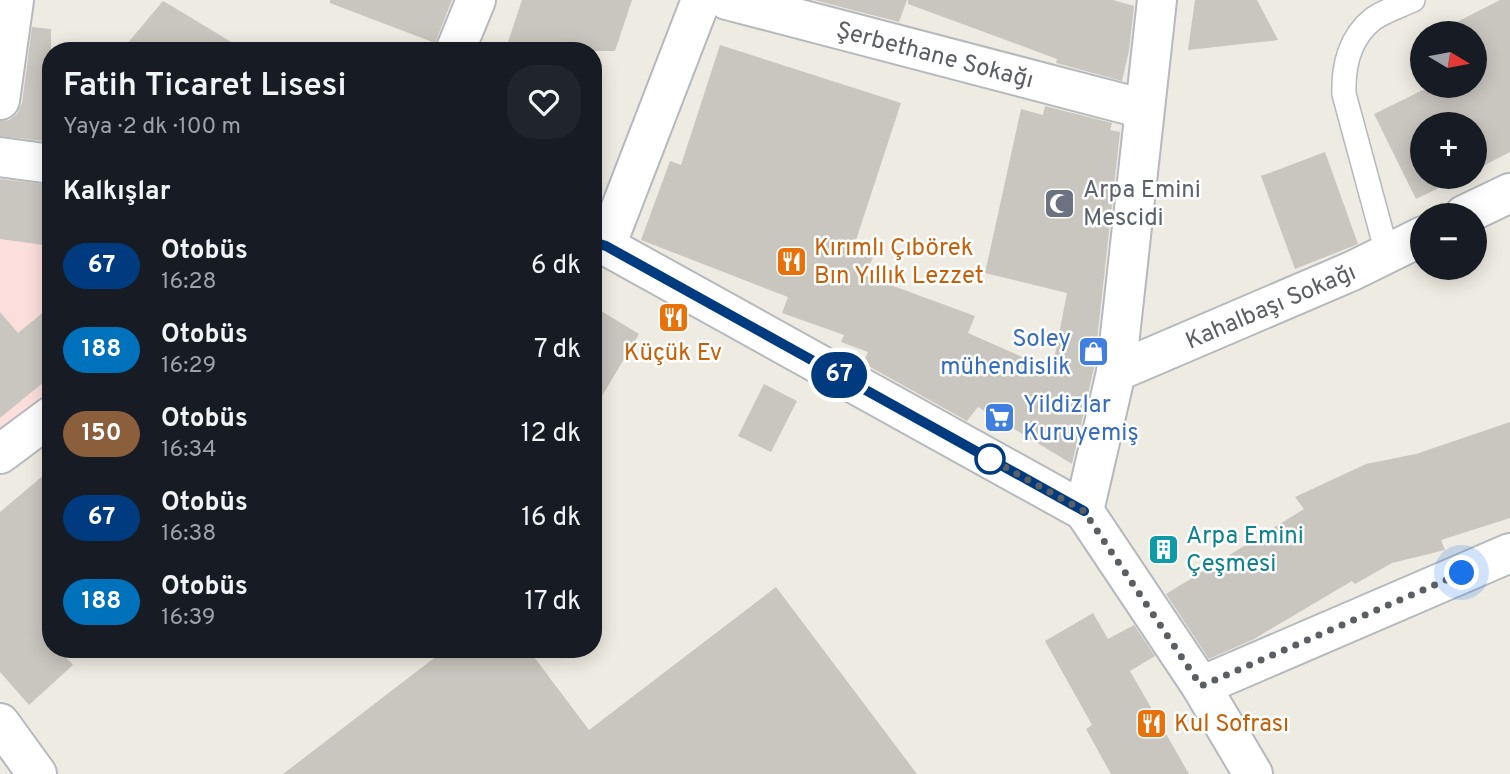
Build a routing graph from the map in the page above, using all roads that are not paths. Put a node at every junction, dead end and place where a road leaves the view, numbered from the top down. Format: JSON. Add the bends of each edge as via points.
{"nodes":[{"id":1,"x":14,"y":0,"type":"edge"},
{"id":2,"x":476,"y":0,"type":"edge"},
{"id":3,"x":701,"y":0,"type":"edge"},
{"id":4,"x":727,"y":0,"type":"edge"},
{"id":5,"x":1157,"y":0,"type":"edge"},
{"id":6,"x":1413,"y":0,"type":"edge"},
{"id":7,"x":460,"y":42,"type":"edge"},
{"id":8,"x":0,"y":100,"type":"edge"},
{"id":9,"x":1144,"y":109,"type":"junction"},
{"id":10,"x":0,"y":157,"type":"edge"},
{"id":11,"x":42,"y":163,"type":"edge"},
{"id":12,"x":1510,"y":193,"type":"edge"},
{"id":13,"x":1487,"y":204,"type":"edge"},
{"id":14,"x":602,"y":239,"type":"edge"},
{"id":15,"x":1410,"y":242,"type":"edge"},
{"id":16,"x":602,"y":245,"type":"edge"},
{"id":17,"x":1387,"y":254,"type":"junction"},
{"id":18,"x":1116,"y":372,"type":"junction"},
{"id":19,"x":42,"y":423,"type":"edge"},
{"id":20,"x":0,"y":454,"type":"edge"},
{"id":21,"x":1084,"y":511,"type":"junction"},
{"id":22,"x":1510,"y":553,"type":"edge"},
{"id":23,"x":1201,"y":686,"type":"junction"},
{"id":24,"x":0,"y":723,"type":"edge"},
{"id":25,"x":37,"y":774,"type":"edge"},
{"id":26,"x":1253,"y":774,"type":"edge"}],
"edges":[{"from":1,"to":8,"type":"street"},
{"from":2,"to":7,"type":"street"},
{"from":3,"to":14,"type":"street"},
{"from":4,"to":9,"type":"street","name":"Şerbethane Sokağı"},
{"from":5,"to":9,"type":"street"},
{"from":6,"to":17,"type":"lane","via":[[1374,18],[1362,29],[1343,76]]},
{"from":9,"to":18,"type":"street"},
{"from":10,"to":11,"type":"street"},
{"from":12,"to":13,"type":"street"},
{"from":15,"to":17,"type":"street","name":"Kahalbaşı Sokağı"},
{"from":16,"to":21,"type":"street"},
{"from":17,"to":18,"type":"street","name":"Kahalbaşı Sokağı"},
{"from":18,"to":21,"type":"street"},
{"from":19,"to":20,"type":"street"},
{"from":21,"to":23,"type":"street"},
{"from":22,"to":23,"type":"street"},
{"from":23,"to":26,"type":"street"},
{"from":24,"to":25,"type":"street"}]}
